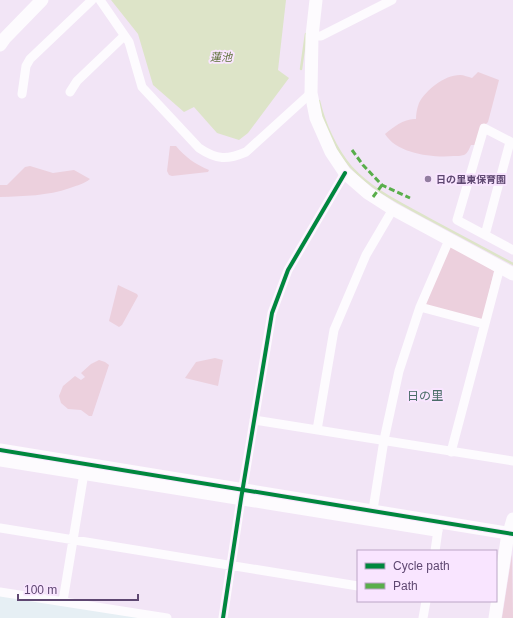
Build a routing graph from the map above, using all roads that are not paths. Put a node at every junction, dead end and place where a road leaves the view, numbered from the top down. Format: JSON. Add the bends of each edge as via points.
{"nodes":[{"id":1,"x":42,"y":0,"type":"edge"},
{"id":2,"x":92,"y":0,"type":"edge"},
{"id":3,"x":100,"y":0,"type":"edge"},
{"id":4,"x":317,"y":0,"type":"edge"},
{"id":5,"x":392,"y":0,"type":"edge"},
{"id":6,"x":124,"y":36,"type":"junction"},
{"id":7,"x":312,"y":36,"type":"junction"},
{"id":8,"x":0,"y":45,"type":"edge"},
{"id":9,"x":70,"y":92,"type":"dead end"},
{"id":10,"x":311,"y":93,"type":"junction"},
{"id":11,"x":22,"y":94,"type":"dead end"},
{"id":12,"x":512,"y":142,"type":"edge"},
{"id":13,"x":345,"y":173,"type":"junction"},
{"id":14,"x":393,"y":209,"type":"junction"},
{"id":15,"x":485,"y":235,"type":"junction"},
{"id":16,"x":449,"y":240,"type":"junction"},
{"id":17,"x":513,"y":249,"type":"edge"},
{"id":18,"x":500,"y":267,"type":"junction"},
{"id":19,"x":513,"y":274,"type":"edge"},
{"id":20,"x":420,"y":307,"type":"junction"},
{"id":21,"x":484,"y":324,"type":"junction"},
{"id":22,"x":254,"y":420,"type":"junction"},
{"id":23,"x":317,"y":430,"type":"junction"},
{"id":24,"x":384,"y":440,"type":"junction"},
{"id":25,"x":0,"y":450,"type":"edge"},
{"id":26,"x":451,"y":452,"type":"junction"},
{"id":27,"x":0,"y":460,"type":"edge"},
{"id":28,"x":513,"y":461,"type":"edge"},
{"id":29,"x":84,"y":473,"type":"junction"},
{"id":30,"x":242,"y":494,"type":"junction"},
{"id":31,"x":372,"y":515,"type":"junction"},
{"id":32,"x":513,"y":519,"type":"edge"},
{"id":33,"x":0,"y":528,"type":"edge"},
{"id":34,"x":438,"y":530,"type":"junction"},
{"id":35,"x":511,"y":537,"type":"edge"},
{"id":36,"x":73,"y":540,"type":"junction"},
{"id":37,"x":434,"y":550,"type":"edge"},
{"id":38,"x":231,"y":565,"type":"junction"},
{"id":39,"x":357,"y":586,"type":"edge"},
{"id":40,"x":0,"y":592,"type":"edge"},
{"id":41,"x":63,"y":602,"type":"junction"},
{"id":42,"x":426,"y":602,"type":"edge"},
{"id":43,"x":150,"y":617,"type":"edge"},
{"id":44,"x":166,"y":618,"type":"edge"},
{"id":45,"x":223,"y":618,"type":"edge"},
{"id":46,"x":423,"y":618,"type":"edge"},
{"id":47,"x":495,"y":618,"type":"edge"}],
"edges":[{"from":1,"to":8,"type":"street"},
{"from":2,"to":11,"type":"street","via":[[30,59],[26,66]]},
{"from":3,"to":6,"type":"street"},
{"from":4,"to":7,"type":"street"},
{"from":5,"to":7,"type":"street","via":[[322,36]]},
{"from":6,"to":9,"type":"street","via":[[77,81]]},
{"from":6,"to":10,"type":"street","via":[[129,42],[142,87],[199,148],[209,155],[222,158],[246,152]]},
{"from":7,"to":10,"type":"street"},
{"from":10,"to":13,"type":"street","via":[[316,118],[331,152]]},
{"from":12,"to":15,"type":"street"},
{"from":12,"to":15,"type":"street","via":[[484,128],[457,220]]},
{"from":13,"to":14,"type":"street","via":[[368,193]]},
{"from":13,"to":22,"type":"street","via":[[288,270],[272,313]]},
{"from":14,"to":16,"type":"street"},
{"from":14,"to":23,"type":"street","via":[[366,255],[334,330]]},
{"from":15,"to":17,"type":"street"},
{"from":16,"to":18,"type":"street"},
{"from":16,"to":20,"type":"street"},
{"from":18,"to":19,"type":"street"},
{"from":18,"to":21,"type":"street"},
{"from":20,"to":21,"type":"street"},
{"from":20,"to":24,"type":"street","via":[[399,371]]},
{"from":21,"to":26,"type":"street"},
{"from":22,"to":23,"type":"street"},
{"from":22,"to":30,"type":"street"},
{"from":23,"to":24,"type":"street"},
{"from":24,"to":26,"type":"street"},
{"from":24,"to":31,"type":"street"},
{"from":25,"to":30,"type":"street"},
{"from":26,"to":28,"type":"street"},
{"from":27,"to":29,"type":"street"},
{"from":29,"to":30,"type":"street"},
{"from":29,"to":36,"type":"street"},
{"from":30,"to":31,"type":"street"},
{"from":30,"to":38,"type":"street"},
{"from":31,"to":34,"type":"street"},
{"from":31,"to":35,"type":"street"},
{"from":32,"to":35,"type":"street"},
{"from":33,"to":36,"type":"street"},
{"from":34,"to":35,"type":"street"},
{"from":34,"to":37,"type":"street"},
{"from":35,"to":47,"type":"street"},
{"from":36,"to":38,"type":"street"},
{"from":36,"to":41,"type":"street"},
{"from":38,"to":39,"type":"street"},
{"from":38,"to":45,"type":"street"},
{"from":40,"to":41,"type":"street"},
{"from":41,"to":43,"type":"street"},
{"from":42,"to":46,"type":"street"},
{"from":43,"to":44,"type":"street"}]}
